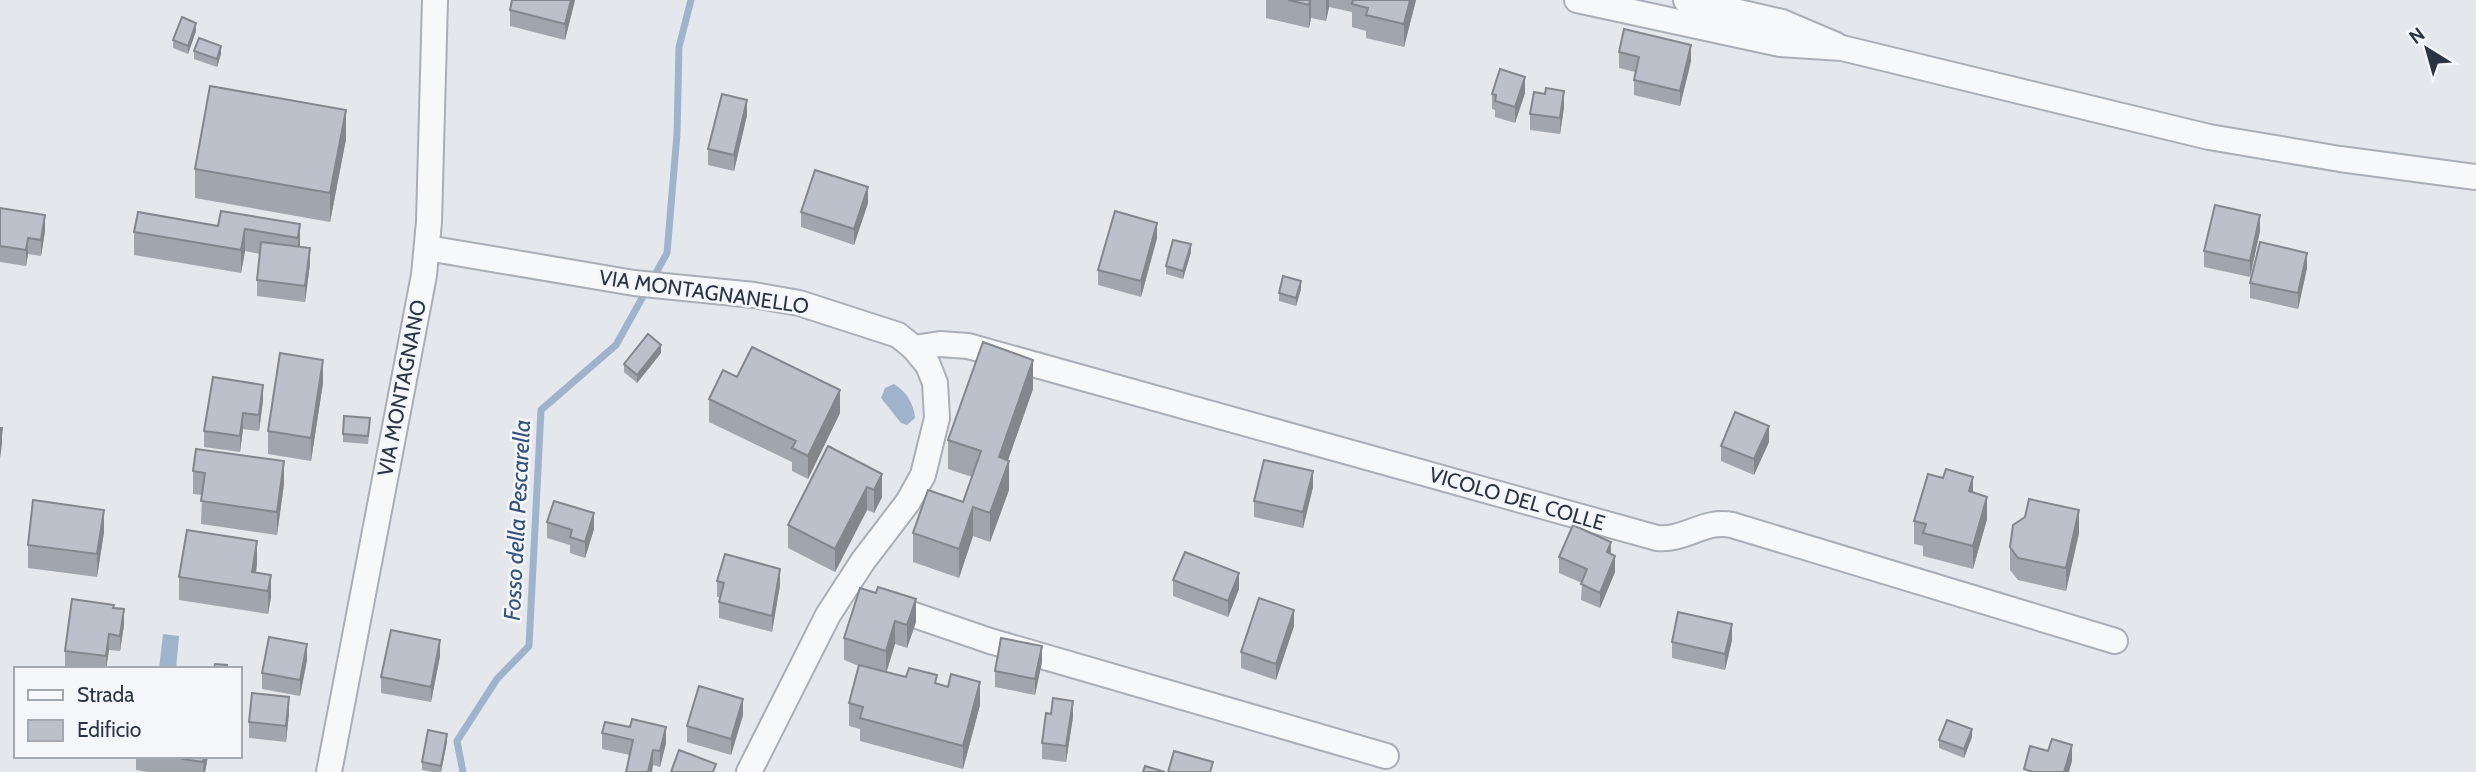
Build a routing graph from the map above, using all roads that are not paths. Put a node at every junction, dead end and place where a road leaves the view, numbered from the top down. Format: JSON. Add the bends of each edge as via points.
{"nodes":[{"id":1,"x":435,"y":0,"type":"edge"},
{"id":2,"x":1577,"y":0,"type":"edge"},
{"id":3,"x":1686,"y":0,"type":"edge"},
{"id":4,"x":1843,"y":48,"type":"junction"},
{"id":5,"x":2476,"y":177,"type":"edge"},
{"id":6,"x":427,"y":247,"type":"junction"},
{"id":7,"x":914,"y":348,"type":"junction"},
{"id":8,"x":846,"y":586,"type":"junction"},
{"id":9,"x":2115,"y":641,"type":"dead end"},
{"id":10,"x":1386,"y":756,"type":"dead end"},
{"id":11,"x":329,"y":772,"type":"edge"},
{"id":12,"x":749,"y":772,"type":"edge"}],
"edges":[{"from":1,"to":6,"type":"street","name":"VIA MONTAGNANO"},
{"from":2,"to":4,"type":"street","via":[[1780,44]]},
{"from":3,"to":4,"type":"street","via":[[1782,22]]},
{"from":4,"to":5,"type":"street","via":[[2228,141]]},
{"from":6,"to":7,"type":"street","name":"VIA MONTAGNANELLO","via":[[634,283],[799,303],[884,330]]},
{"from":6,"to":11,"type":"street","name":"VIA MONTAGNANO"},
{"from":7,"to":8,"type":"street","name":"VIA MONTAGNANELLO","via":[[935,383],[934,441],[913,494]]},
{"from":7,"to":9,"type":"street","name":"VICOLO DEL COLLE","via":[[968,346],[1657,538],[1681,537],[1716,523],[1732,525]]},
{"from":8,"to":10,"type":"street","via":[[892,608],[990,641]]},
{"from":8,"to":12,"type":"street","name":"VIA MONTAGNANELLO"}]}
